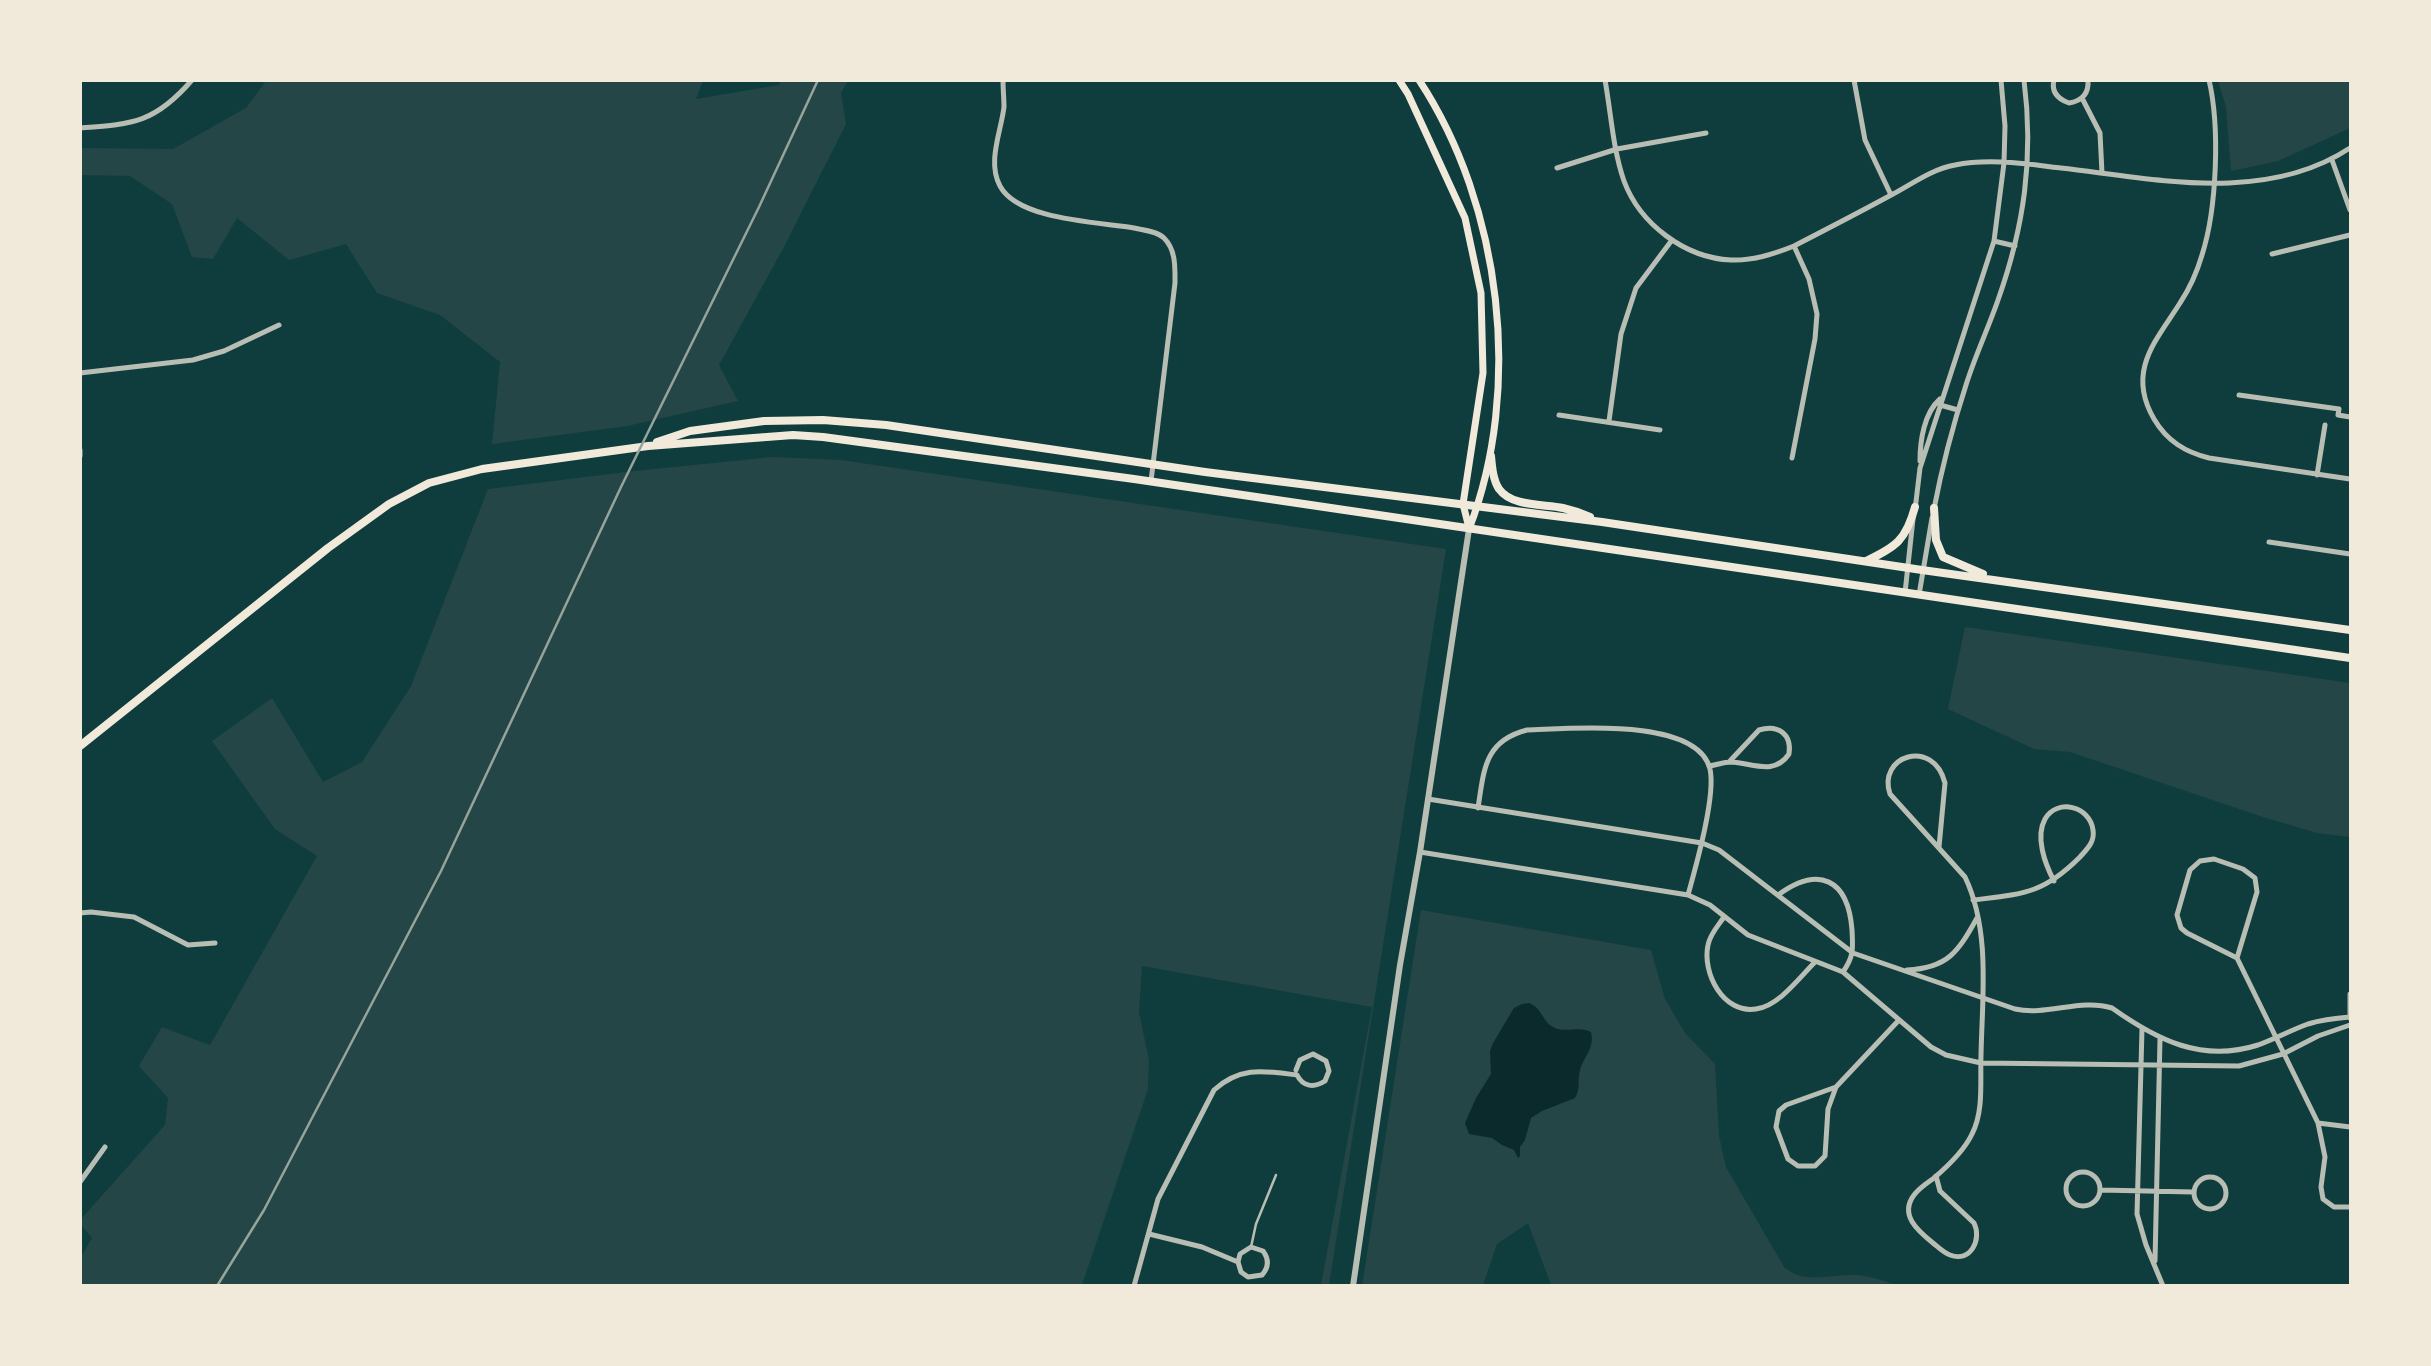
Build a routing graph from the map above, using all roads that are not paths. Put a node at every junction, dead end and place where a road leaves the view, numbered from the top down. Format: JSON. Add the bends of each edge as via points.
{"nodes":[{"id":1,"x":192,"y":80,"type":"edge"},
{"id":2,"x":1003,"y":80,"type":"edge"},
{"id":3,"x":1399,"y":80,"type":"edge"},
{"id":4,"x":1419,"y":80,"type":"edge"},
{"id":5,"x":1605,"y":80,"type":"edge"},
{"id":6,"x":1854,"y":80,"type":"edge"},
{"id":7,"x":2001,"y":80,"type":"edge"},
{"id":8,"x":2024,"y":80,"type":"edge"},
{"id":9,"x":2054,"y":80,"type":"edge"},
{"id":10,"x":2088,"y":80,"type":"edge"},
{"id":11,"x":2209,"y":80,"type":"edge"},
{"id":12,"x":2082,"y":98,"type":"junction"},
{"id":13,"x":80,"y":128,"type":"edge"},
{"id":14,"x":1706,"y":133,"type":"dead end"},
{"id":15,"x":2350,"y":148,"type":"edge"},
{"id":16,"x":1617,"y":149,"type":"junction"},
{"id":17,"x":2332,"y":160,"type":"junction"},
{"id":18,"x":2004,"y":163,"type":"junction"},
{"id":19,"x":2028,"y":164,"type":"junction"},
{"id":20,"x":1557,"y":169,"type":"dead end"},
{"id":21,"x":2102,"y":173,"type":"junction"},
{"id":22,"x":2213,"y":184,"type":"junction"},
{"id":23,"x":1891,"y":195,"type":"junction"},
{"id":24,"x":2350,"y":210,"type":"edge"},
{"id":25,"x":2350,"y":235,"type":"edge"},
{"id":26,"x":1672,"y":240,"type":"junction"},
{"id":27,"x":1994,"y":241,"type":"junction"},
{"id":28,"x":1794,"y":246,"type":"junction"},
{"id":29,"x":2015,"y":246,"type":"junction"},
{"id":30,"x":2272,"y":254,"type":"dead end"},
{"id":31,"x":279,"y":325,"type":"dead end"},
{"id":32,"x":80,"y":373,"type":"edge"},
{"id":33,"x":2239,"y":395,"type":"dead end"},
{"id":34,"x":1942,"y":397,"type":"junction"},
{"id":35,"x":1940,"y":405,"type":"junction"},
{"id":36,"x":1958,"y":410,"type":"junction"},
{"id":37,"x":1559,"y":415,"type":"dead end"},
{"id":38,"x":2350,"y":417,"type":"edge"},
{"id":39,"x":1609,"y":421,"type":"junction"},
{"id":40,"x":2325,"y":425,"type":"dead end"},
{"id":41,"x":1660,"y":429,"type":"dead end"},
{"id":42,"x":648,"y":446,"type":"junction"},
{"id":43,"x":80,"y":450,"type":"edge"},
{"id":44,"x":80,"y":456,"type":"edge"},
{"id":45,"x":1491,"y":456,"type":"junction"},
{"id":46,"x":1792,"y":458,"type":"dead end"},
{"id":47,"x":1152,"y":464,"type":"junction"},
{"id":48,"x":1920,"y":468,"type":"junction"},
{"id":49,"x":2317,"y":475,"type":"junction"},
{"id":50,"x":2350,"y":480,"type":"edge"},
{"id":51,"x":1151,"y":481,"type":"junction"},
{"id":52,"x":1463,"y":504,"type":"junction"},
{"id":53,"x":1478,"y":506,"type":"junction"},
{"id":54,"x":1915,"y":507,"type":"junction"},
{"id":55,"x":1934,"y":508,"type":"junction"},
{"id":56,"x":1602,"y":522,"type":"junction"},
{"id":57,"x":1469,"y":529,"type":"junction"},
{"id":58,"x":2269,"y":542,"type":"dead end"},
{"id":59,"x":2350,"y":554,"type":"edge"},
{"id":60,"x":1866,"y":561,"type":"junction"},
{"id":61,"x":1908,"y":567,"type":"junction"},
{"id":62,"x":1922,"y":570,"type":"junction"},
{"id":63,"x":2003,"y":581,"type":"junction"},
{"id":64,"x":1905,"y":593,"type":"junction"},
{"id":65,"x":1919,"y":595,"type":"junction"},
{"id":66,"x":2350,"y":630,"type":"edge"},
{"id":67,"x":2350,"y":657,"type":"edge"},
{"id":68,"x":80,"y":746,"type":"edge"},
{"id":69,"x":1730,"y":762,"type":"junction"},
{"id":70,"x":1709,"y":766,"type":"junction"},
{"id":71,"x":1428,"y":799,"type":"junction"},
{"id":72,"x":1478,"y":808,"type":"junction"},
{"id":73,"x":1702,"y":843,"type":"junction"},
{"id":74,"x":1939,"y":847,"type":"junction"},
{"id":75,"x":1420,"y":852,"type":"junction"},
{"id":76,"x":2054,"y":881,"type":"junction"},
{"id":77,"x":1688,"y":895,"type":"junction"},
{"id":78,"x":1778,"y":895,"type":"junction"},
{"id":79,"x":1973,"y":900,"type":"junction"},
{"id":80,"x":80,"y":913,"type":"edge"},
{"id":81,"x":1724,"y":917,"type":"junction"},
{"id":82,"x":1977,"y":918,"type":"junction"},
{"id":83,"x":215,"y":943,"type":"dead end"},
{"id":84,"x":1853,"y":953,"type":"junction"},
{"id":85,"x":2237,"y":958,"type":"junction"},
{"id":86,"x":1815,"y":962,"type":"junction"},
{"id":87,"x":1901,"y":971,"type":"junction"},
{"id":88,"x":1843,"y":972,"type":"junction"},
{"id":89,"x":2350,"y":994,"type":"edge"},
{"id":90,"x":1982,"y":998,"type":"junction"},
{"id":91,"x":2350,"y":1017,"type":"edge"},
{"id":92,"x":1899,"y":1020,"type":"junction"},
{"id":93,"x":2350,"y":1025,"type":"edge"},
{"id":94,"x":2142,"y":1029,"type":"junction"},
{"id":95,"x":2276,"y":1038,"type":"junction"},
{"id":96,"x":2160,"y":1039,"type":"junction"},
{"id":97,"x":2283,"y":1054,"type":"junction"},
{"id":98,"x":1981,"y":1063,"type":"junction"},
{"id":99,"x":2141,"y":1065,"type":"junction"},
{"id":100,"x":2159,"y":1066,"type":"junction"},
{"id":101,"x":1296,"y":1070,"type":"dead end"},
{"id":102,"x":1836,"y":1087,"type":"junction"},
{"id":103,"x":2318,"y":1123,"type":"junction"},
{"id":104,"x":2350,"y":1127,"type":"edge"},
{"id":105,"x":105,"y":1147,"type":"dead end"},
{"id":106,"x":1276,"y":1175,"type":"dead end"},
{"id":107,"x":1936,"y":1176,"type":"junction"},
{"id":108,"x":80,"y":1182,"type":"edge"},
{"id":109,"x":2137,"y":1189,"type":"junction"},
{"id":110,"x":2100,"y":1190,"type":"junction"},
{"id":111,"x":2156,"y":1190,"type":"junction"},
{"id":112,"x":2193,"y":1192,"type":"junction"},
{"id":113,"x":2350,"y":1207,"type":"edge"},
{"id":114,"x":1149,"y":1234,"type":"junction"},
{"id":115,"x":1251,"y":1247,"type":"junction"},
{"id":116,"x":1238,"y":1262,"type":"junction"},
{"id":117,"x":2155,"y":1264,"type":"junction"},
{"id":118,"x":2162,"y":1283,"type":"edge"},
{"id":119,"x":1134,"y":1286,"type":"edge"},
{"id":120,"x":1353,"y":1286,"type":"edge"},
{"id":121,"x":2152,"y":1286,"type":"edge"}],
"edges":[{"from":1,"to":13,"type":"street","via":[[173,101],[147,117]]},
{"from":2,"to":47,"type":"street","via":[[995,173],[1014,202],[1033,211],[1162,235],[1170,245],[1175,283]]},
{"from":3,"to":52,"type":"main road","via":[[1457,195],[1481,293],[1483,373]]},
{"from":4,"to":45,"type":"main road","via":[[1455,150],[1487,245],[1500,350]]},
{"from":5,"to":16,"type":"street"},
{"from":6,"to":23,"type":"street","via":[[1865,140]]},
{"from":7,"to":18,"type":"street"},
{"from":8,"to":19,"type":"street"},
{"from":9,"to":12,"type":"street","via":[[2054,92],[2062,100],[2068,103]]},
{"from":10,"to":12,"type":"street"},
{"from":11,"to":22,"type":"street","via":[[2216,127]]},
{"from":12,"to":21,"type":"street","via":[[2101,133]]},
{"from":14,"to":16,"type":"street"},
{"from":15,"to":17,"type":"street"},
{"from":16,"to":20,"type":"street"},
{"from":16,"to":26,"type":"street","via":[[1635,200]]},
{"from":17,"to":22,"type":"street","via":[[2259,182]]},
{"from":17,"to":24,"type":"street"},
{"from":18,"to":19,"type":"street"},
{"from":18,"to":23,"type":"street","via":[[1953,165]]},
{"from":18,"to":27,"type":"street"},
{"from":19,"to":21,"type":"street"},
{"from":19,"to":29,"type":"street"},
{"from":21,"to":22,"type":"street"},
{"from":22,"to":49,"type":"street","via":[[2210,218],[2194,279],[2148,353],[2143,375],[2146,400],[2159,426],[2189,453]]},
{"from":23,"to":28,"type":"street"},
{"from":25,"to":30,"type":"street"},
{"from":26,"to":28,"type":"street","via":[[1692,251],[1732,260],[1772,255]]},
{"from":26,"to":39,"type":"street","via":[[1636,288],[1621,334]]},
{"from":27,"to":29,"type":"street"},
{"from":27,"to":34,"type":"street"},
{"from":28,"to":46,"type":"street","via":[[1818,314]]},
{"from":29,"to":36,"type":"street"},
{"from":31,"to":32,"type":"street","via":[[193,360]]},
{"from":33,"to":38,"type":"street","via":[[2339,409],[2338,415]]},
{"from":34,"to":35,"type":"street"},
{"from":34,"to":48,"type":"street","via":[[1931,407]]},
{"from":35,"to":36,"type":"street"},
{"from":35,"to":48,"type":"street"},
{"from":36,"to":55,"type":"street"},
{"from":37,"to":39,"type":"street"},
{"from":39,"to":41,"type":"street"},
{"from":40,"to":49,"type":"street"},
{"from":42,"to":47,"type":"main road","via":[[717,426],[823,420]]},
{"from":42,"to":51,"type":"main road","via":[[823,436]]},
{"from":42,"to":68,"type":"main road","via":[[482,469],[429,483],[389,504]]},
{"from":43,"to":44,"type":"street"},
{"from":45,"to":53,"type":"main road"},
{"from":45,"to":56,"type":"main road","via":[[1496,483],[1508,497],[1563,508]]},
{"from":47,"to":51,"type":"street"},
{"from":47,"to":52,"type":"main road"},
{"from":48,"to":54,"type":"street"},
{"from":49,"to":50,"type":"street"},
{"from":51,"to":57,"type":"main road"},
{"from":52,"to":53,"type":"main road"},
{"from":52,"to":57,"type":"main road"},
{"from":53,"to":56,"type":"main road"},
{"from":53,"to":57,"type":"main road"},
{"from":54,"to":60,"type":"main road","via":[[1909,528],[1896,545]]},
{"from":54,"to":61,"type":"street"},
{"from":55,"to":62,"type":"street"},
{"from":55,"to":63,"type":"main road","via":[[1936,540],[1943,557]]},
{"from":56,"to":60,"type":"main road"},
{"from":57,"to":64,"type":"main road"},
{"from":57,"to":71,"type":"street"},
{"from":58,"to":59,"type":"street"},
{"from":60,"to":61,"type":"main road"},
{"from":61,"to":62,"type":"main road"},
{"from":61,"to":64,"type":"street"},
{"from":62,"to":63,"type":"main road"},
{"from":62,"to":65,"type":"street"},
{"from":63,"to":66,"type":"main road"},
{"from":64,"to":65,"type":"main road"},
{"from":65,"to":67,"type":"main road"},
{"from":69,"to":69,"type":"street","via":[[1775,767],[1789,754],[1789,741],[1777,728],[1759,730]]},
{"from":69,"to":70,"type":"street"},
{"from":70,"to":72,"type":"street","via":[[1684,741],[1666,734],[1628,729],[1527,730],[1504,739],[1489,756]]},
{"from":70,"to":73,"type":"street"},
{"from":71,"to":72,"type":"street"},
{"from":71,"to":75,"type":"street"},
{"from":72,"to":73,"type":"street"},
{"from":73,"to":77,"type":"street"},
{"from":73,"to":78,"type":"street","via":[[1719,850]]},
{"from":74,"to":74,"type":"street","via":[[1942,773],[1925,757],[1901,760],[1888,779],[1890,794]]},
{"from":74,"to":79,"type":"street","via":[[1965,877]]},
{"from":75,"to":77,"type":"street"},
{"from":75,"to":120,"type":"street"},
{"from":76,"to":76,"type":"street","via":[[2093,839],[2091,821],[2073,807],[2058,807],[2043,823],[2043,854]]},
{"from":76,"to":79,"type":"street","via":[[2014,895]]},
{"from":77,"to":81,"type":"street"},
{"from":78,"to":84,"type":"street"},
{"from":78,"to":84,"type":"street","via":[[1807,879],[1835,886],[1848,902]]},
{"from":79,"to":82,"type":"street"},
{"from":80,"to":83,"type":"street","via":[[134,917],[188,944]]},
{"from":81,"to":86,"type":"street","via":[[1748,935]]},
{"from":81,"to":86,"type":"street","via":[[1710,937],[1708,960],[1720,995],[1737,1007],[1766,1006]]},
{"from":82,"to":87,"type":"street","via":[[1954,955],[1937,966]]},
{"from":82,"to":90,"type":"street"},
{"from":84,"to":87,"type":"street"},
{"from":84,"to":88,"type":"street"},
{"from":85,"to":85,"type":"street","via":[[2257,892],[2255,878],[2214,859],[2200,861],[2190,870],[2178,921],[2187,933]]},
{"from":85,"to":95,"type":"street"},
{"from":86,"to":88,"type":"street"},
{"from":87,"to":90,"type":"street"},
{"from":88,"to":92,"type":"street"},
{"from":89,"to":91,"type":"street"},
{"from":90,"to":94,"type":"street","via":[[2028,1012],[2104,1006]]},
{"from":90,"to":98,"type":"street"},
{"from":91,"to":93,"type":"street"},
{"from":91,"to":95,"type":"street","via":[[2309,1024]]},
{"from":92,"to":98,"type":"street","via":[[1931,1047]]},
{"from":92,"to":102,"type":"street"},
{"from":93,"to":97,"type":"street"},
{"from":94,"to":96,"type":"street"},
{"from":94,"to":99,"type":"street"},
{"from":95,"to":96,"type":"street","via":[[2229,1051]]},
{"from":95,"to":97,"type":"street"},
{"from":96,"to":100,"type":"street"},
{"from":97,"to":100,"type":"street","via":[[2239,1066]]},
{"from":97,"to":103,"type":"street"},
{"from":98,"to":99,"type":"street"},
{"from":98,"to":107,"type":"street","via":[[1979,1114],[1972,1135]]},
{"from":99,"to":100,"type":"street"},
{"from":99,"to":109,"type":"street"},
{"from":100,"to":111,"type":"street"},
{"from":101,"to":114,"type":"street","via":[[1300,1060],[1313,1054],[1326,1061],[1329,1071],[1325,1081],[1313,1086],[1297,1075],[1260,1070],[1226,1079],[1214,1090],[1158,1199]]},
{"from":102,"to":102,"type":"street","via":[[1779,1111],[1776,1127],[1788,1159],[1798,1166],[1815,1166],[1825,1156],[1827,1117]]},
{"from":103,"to":104,"type":"street"},
{"from":103,"to":113,"type":"street","via":[[2325,1157],[2323,1199],[2334,1207]]},
{"from":105,"to":108,"type":"street"},
{"from":106,"to":115,"type":"lane"},
{"from":107,"to":107,"type":"street","via":[[1914,1195],[1910,1220],[1917,1231],[1949,1255],[1962,1255],[1978,1242],[1977,1229],[1940,1191]]},
{"from":109,"to":110,"type":"street"},
{"from":109,"to":111,"type":"street"},
{"from":109,"to":117,"type":"street","via":[[2141,1231]]},
{"from":110,"to":110,"type":"street","via":[[2095,1176],[2082,1172],[2071,1178],[2066,1190],[2072,1202],[2084,1206],[2096,1200]]},
{"from":111,"to":112,"type":"street"},
{"from":111,"to":117,"type":"street"},
{"from":112,"to":112,"type":"street","via":[[2197,1203],[2209,1209],[2221,1205],[2226,1193],[2222,1182],[2210,1176],[2199,1181]]},
{"from":114,"to":116,"type":"street","via":[[1202,1247]]},
{"from":114,"to":119,"type":"street"},
{"from":115,"to":116,"type":"street","via":[[1240,1254]]},
{"from":115,"to":116,"type":"street","via":[[1266,1255],[1265,1271],[1248,1277]]},
{"from":117,"to":118,"type":"street"},
{"from":118,"to":121,"type":"street"}]}
